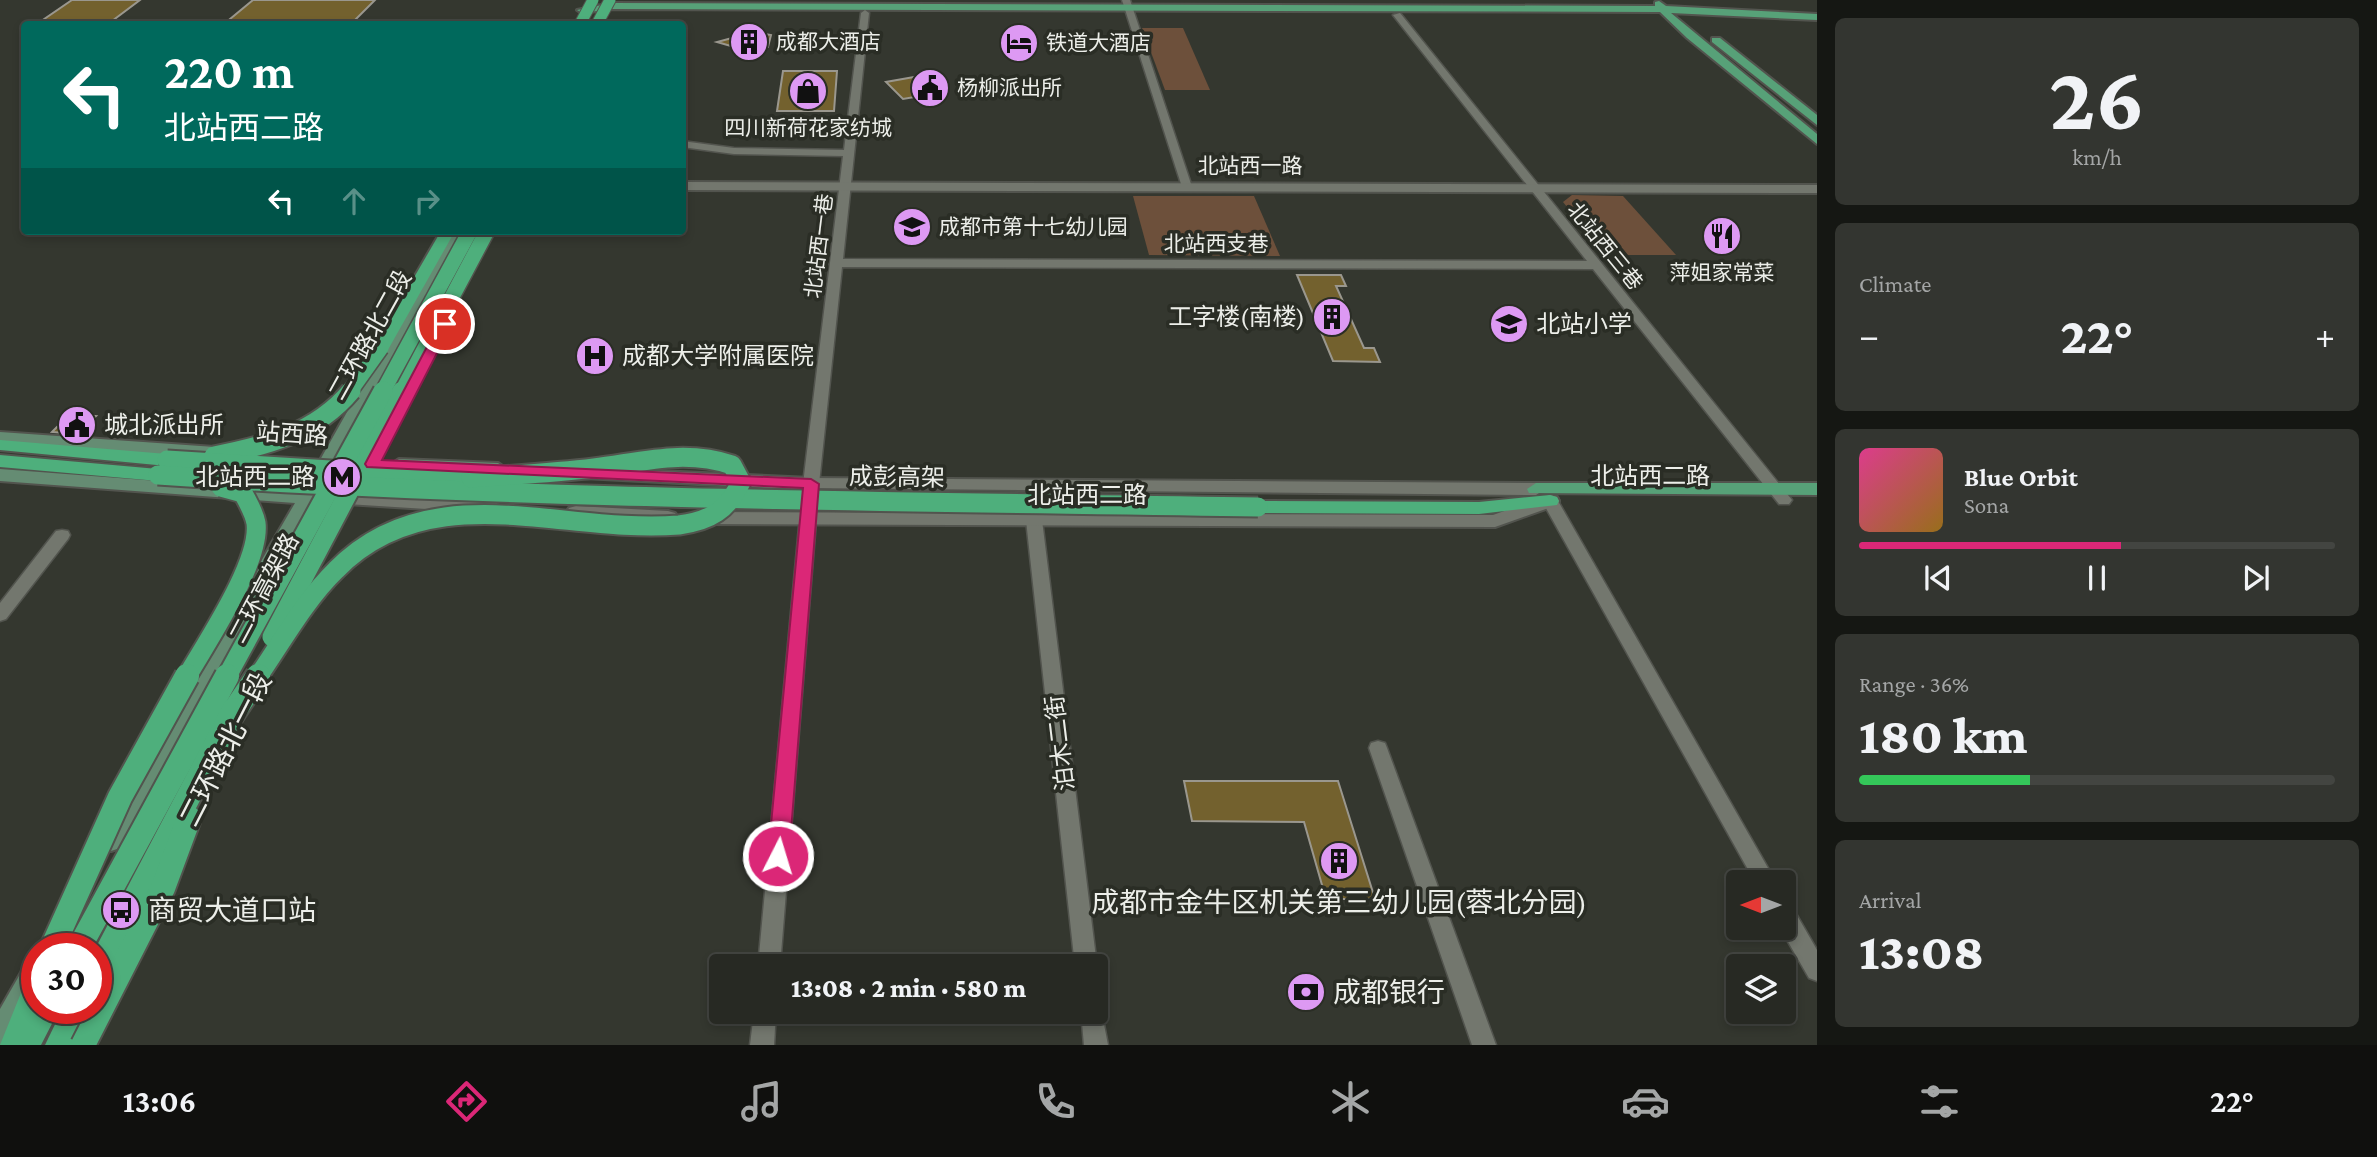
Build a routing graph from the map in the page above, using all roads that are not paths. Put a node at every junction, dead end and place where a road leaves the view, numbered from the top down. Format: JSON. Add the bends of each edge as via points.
{"nodes":[{"id":1,"x":593,"y":0,"type":"edge"},
{"id":2,"x":611,"y":4,"type":"edge"},
{"id":3,"x":585,"y":5,"type":"edge"},
{"id":4,"x":866,"y":7,"type":"edge"},
{"id":5,"x":1128,"y":7,"type":"edge"},
{"id":6,"x":1392,"y":8,"type":"edge"},
{"id":7,"x":1662,"y":8,"type":"edge"},
{"id":8,"x":1681,"y":9,"type":"edge"},
{"id":9,"x":1817,"y":17,"type":"edge"},
{"id":10,"x":576,"y":21,"type":"edge"},
{"id":11,"x":582,"y":21,"type":"edge"},
{"id":12,"x":602,"y":21,"type":"edge"},
{"id":13,"x":1817,"y":22,"type":"edge"},
{"id":14,"x":1698,"y":25,"type":"dead end"},
{"id":15,"x":1708,"y":33,"type":"dead end"},
{"id":16,"x":1817,"y":121,"type":"edge"},
{"id":17,"x":1817,"y":140,"type":"edge"},
{"id":18,"x":686,"y":145,"type":"edge"},
{"id":19,"x":849,"y":153,"type":"junction"},
{"id":20,"x":686,"y":186,"type":"edge"},
{"id":21,"x":845,"y":187,"type":"junction"},
{"id":22,"x":1187,"y":187,"type":"junction"},
{"id":23,"x":1535,"y":189,"type":"junction"},
{"id":24,"x":1817,"y":190,"type":"edge"},
{"id":25,"x":446,"y":235,"type":"edge"},
{"id":26,"x":454,"y":235,"type":"edge"},
{"id":27,"x":468,"y":235,"type":"edge"},
{"id":28,"x":485,"y":235,"type":"edge"},
{"id":29,"x":492,"y":235,"type":"edge"},
{"id":30,"x":836,"y":263,"type":"junction"},
{"id":31,"x":1595,"y":265,"type":"junction"},
{"id":32,"x":0,"y":437,"type":"edge"},
{"id":33,"x":0,"y":445,"type":"edge"},
{"id":34,"x":0,"y":461,"type":"edge"},
{"id":35,"x":329,"y":461,"type":"junction"},
{"id":36,"x":372,"y":464,"type":"junction"},
{"id":37,"x":163,"y":468,"type":"junction"},
{"id":38,"x":0,"y":475,"type":"edge"},
{"id":39,"x":471,"y":478,"type":"junction"},
{"id":40,"x":811,"y":484,"type":"junction"},
{"id":41,"x":1817,"y":489,"type":"edge"},
{"id":42,"x":1543,"y":495,"type":"junction"},
{"id":43,"x":1779,"y":495,"type":"junction"},
{"id":44,"x":307,"y":499,"type":"junction"},
{"id":45,"x":354,"y":500,"type":"junction"},
{"id":46,"x":1817,"y":500,"type":"edge"},
{"id":47,"x":1256,"y":501,"type":"junction"},
{"id":48,"x":808,"y":520,"type":"junction"},
{"id":49,"x":1034,"y":520,"type":"junction"},
{"id":50,"x":62,"y":535,"type":"dead end"},
{"id":51,"x":0,"y":615,"type":"edge"},
{"id":52,"x":228,"y":720,"type":"junction"},
{"id":53,"x":215,"y":747,"type":"junction"},
{"id":54,"x":1378,"y":748,"type":"dead end"},
{"id":55,"x":1759,"y":870,"type":"edge"},
{"id":56,"x":58,"y":933,"type":"edge"},
{"id":57,"x":60,"y":933,"type":"edge"},
{"id":58,"x":87,"y":933,"type":"edge"},
{"id":59,"x":1796,"y":935,"type":"edge"},
{"id":60,"x":112,"y":943,"type":"edge"},
{"id":61,"x":770,"y":954,"type":"edge"},
{"id":62,"x":1085,"y":954,"type":"edge"},
{"id":63,"x":112,"y":967,"type":"edge"},
{"id":64,"x":1817,"y":971,"type":"edge"},
{"id":65,"x":21,"y":999,"type":"edge"},
{"id":66,"x":22,"y":1024,"type":"edge"},
{"id":67,"x":37,"y":1024,"type":"edge"},
{"id":68,"x":69,"y":1024,"type":"edge"},
{"id":69,"x":83,"y":1024,"type":"edge"},
{"id":70,"x":764,"y":1024,"type":"edge"},
{"id":71,"x":1093,"y":1024,"type":"edge"},
{"id":72,"x":0,"y":1036,"type":"edge"},
{"id":73,"x":13,"y":1045,"type":"edge"},
{"id":74,"x":26,"y":1045,"type":"edge"},
{"id":75,"x":58,"y":1045,"type":"edge"},
{"id":76,"x":72,"y":1045,"type":"edge"},
{"id":77,"x":83,"y":1045,"type":"edge"},
{"id":78,"x":762,"y":1045,"type":"edge"},
{"id":79,"x":1096,"y":1045,"type":"edge"},
{"id":80,"x":1484,"y":1045,"type":"edge"}],
"edges":[{"from":1,"to":11,"type":"highway","bridge":true},
{"from":2,"to":3,"type":"main road"},
{"from":2,"to":4,"type":"main road"},
{"from":2,"to":12,"type":"main road"},
{"from":3,"to":10,"type":"main road"},
{"from":4,"to":5,"type":"main road"},
{"from":4,"to":19,"type":"street","name":"北站西一巷"},
{"from":5,"to":6,"type":"main road"},
{"from":5,"to":22,"type":"street"},
{"from":6,"to":7,"type":"main road"},
{"from":6,"to":23,"type":"street","name":"北站西三巷"},
{"from":7,"to":8,"type":"main road"},
{"from":7,"to":17,"type":"main road"},
{"from":8,"to":9,"type":"main road"},
{"from":8,"to":13,"type":"main road"},
{"from":8,"to":14,"type":"main road"},
{"from":15,"to":16,"type":"main road"},
{"from":18,"to":19,"type":"street","via":[[719,150]]},
{"from":19,"to":21,"type":"street","name":"北站西一巷"},
{"from":20,"to":21,"type":"street","name":"北站西一路"},
{"from":21,"to":22,"type":"street","name":"北站西一路"},
{"from":21,"to":30,"type":"street","name":"北站西一巷"},
{"from":22,"to":23,"type":"street","name":"北站西一路"},
{"from":23,"to":24,"type":"street","name":"北站西一路"},
{"from":23,"to":31,"type":"street","name":"北站西三巷"},
{"from":25,"to":37,"type":"highway","bridge":true,"via":[[364,376],[335,409],[285,439]]},
{"from":26,"to":35,"type":"main road","name":"二环路北二段"},
{"from":27,"to":58,"type":"highway","name":"二环高架路","bridge":true},
{"from":28,"to":52,"type":"highway","name":"二环高架路","bridge":true},
{"from":29,"to":36,"type":"main road"},
{"from":30,"to":31,"type":"street","name":"北站西支巷"},
{"from":30,"to":40,"type":"street","name":"北站西一巷"},
{"from":31,"to":43,"type":"street","name":"北站西三巷"},
{"from":32,"to":35,"type":"main road","name":"站西路"},
{"from":33,"to":37,"type":"highway"},
{"from":34,"to":37,"type":"highway"},
{"from":35,"to":36,"type":"main road","name":"站西路"},
{"from":35,"to":44,"type":"main road","name":"二环路北二段"},
{"from":36,"to":40,"type":"main road","name":"北站西二路"},
{"from":36,"to":45,"type":"main road"},
{"from":37,"to":39,"type":"highway","name":"成彭高架","bridge":true},
{"from":37,"to":47,"type":"highway","name":"成彭高架","bridge":true,"via":[[251,483],[691,499]]},
{"from":37,"to":56,"type":"highway","bridge":true,"via":[[243,493],[254,512],[258,536],[244,572],[120,797]]},
{"from":38,"to":44,"type":"main road"},
{"from":39,"to":47,"type":"highway","name":"成彭高架","bridge":true,"via":[[698,489]]},
{"from":39,"to":52,"type":"highway","bridge":true,"via":[[690,456],[714,457],[732,464],[741,482],[734,501],[718,515],[694,524],[487,514],[410,524],[371,543],[336,569]]},
{"from":40,"to":42,"type":"street","name":"北站西二路"},
{"from":40,"to":48,"type":"street","name":"北站西一巷"},
{"from":41,"to":43,"type":"main road","name":"北站西二路"},
{"from":42,"to":43,"type":"main road","name":"北站西二路"},
{"from":42,"to":47,"type":"highway","via":[[1479,508]]},
{"from":42,"to":49,"type":"street","name":"北站西二路","via":[[1495,522]]},
{"from":42,"to":55,"type":"street"},
{"from":43,"to":46,"type":"main road","name":"北站西二路"},
{"from":44,"to":45,"type":"main road"},
{"from":44,"to":57,"type":"main road","name":"二环路北一段"},
{"from":45,"to":48,"type":"street","name":"北站西二路"},
{"from":45,"to":63,"type":"main road","name":"二环路北一段"},
{"from":48,"to":49,"type":"street","name":"北站西二路"},
{"from":48,"to":61,"type":"street","name":"北站西一巷"},
{"from":49,"to":62,"type":"street","name":"泊木二街"},
{"from":50,"to":51,"type":"street"},
{"from":52,"to":53,"type":"highway","name":"二环高架路","bridge":true},
{"from":53,"to":60,"type":"highway","name":"二环高架路","bridge":true},
{"from":53,"to":77,"type":"highway","bridge":true,"via":[[163,888]]},
{"from":54,"to":80,"type":"street"},
{"from":59,"to":64,"type":"street"},
{"from":65,"to":72,"type":"main road"},
{"from":66,"to":73,"type":"highway"},
{"from":67,"to":74,"type":"highway"},
{"from":68,"to":75,"type":"highway"},
{"from":69,"to":76,"type":"main road"},
{"from":70,"to":78,"type":"street"},
{"from":71,"to":79,"type":"street"}]}
